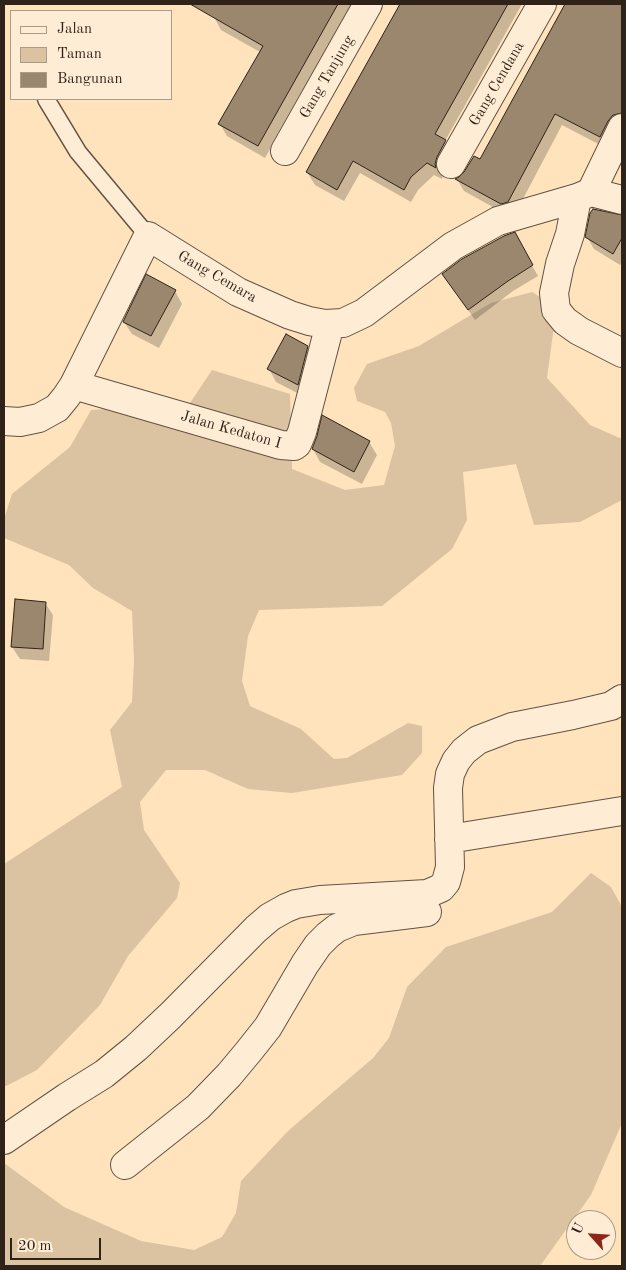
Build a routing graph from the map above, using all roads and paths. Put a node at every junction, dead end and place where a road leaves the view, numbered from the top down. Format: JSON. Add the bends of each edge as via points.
{"nodes":[{"id":1,"x":368,"y":4,"type":"edge"},
{"id":2,"x":542,"y":4,"type":"edge"},
{"id":3,"x":47,"y":100,"type":"edge"},
{"id":4,"x":622,"y":128,"type":"edge"},
{"id":5,"x":285,"y":151,"type":"dead end"},
{"id":6,"x":451,"y":164,"type":"dead end"},
{"id":7,"x":584,"y":195,"type":"junction"},
{"id":8,"x":622,"y":200,"type":"edge"},
{"id":9,"x":148,"y":236,"type":"junction"},
{"id":10,"x":330,"y":324,"type":"junction"},
{"id":11,"x":622,"y":353,"type":"edge"},
{"id":12,"x":74,"y":385,"type":"junction"},
{"id":13,"x":4,"y":421,"type":"edge"},
{"id":14,"x":622,"y":698,"type":"edge"},
{"id":15,"x":622,"y":811,"type":"edge"},
{"id":16,"x":449,"y":839,"type":"junction"},
{"id":17,"x":446,"y":882,"type":"junction"},
{"id":18,"x":4,"y":1140,"type":"edge"},
{"id":19,"x":124,"y":1165,"type":"dead end"}],
"edges":[{"from":1,"to":5,"type":"street","name":"Gang Tanjung"},
{"from":2,"to":6,"type":"street","name":"Gang Cendana"},
{"from":3,"to":9,"type":"lane","via":[[78,152]]},
{"from":4,"to":7,"type":"street"},
{"from":7,"to":8,"type":"street"},
{"from":7,"to":10,"type":"street","name":"Gang Cemara","via":[[498,221],[453,246],[364,313],[343,323]]},
{"from":7,"to":11,"type":"street","via":[[560,264],[554,293],[556,310],[579,331]]},
{"from":9,"to":10,"type":"street","name":"Gang Cemara","via":[[238,292],[290,315]]},
{"from":9,"to":12,"type":"street"},
{"from":10,"to":12,"type":"street","name":"Jalan Kedaton I","via":[[302,432],[294,446],[281,445]]},
{"from":12,"to":13,"type":"street","via":[[57,408],[46,415],[20,422]]},
{"from":14,"to":16,"type":"street","via":[[611,706],[512,727],[478,740],[464,751],[450,774]]},
{"from":15,"to":16,"type":"street"},
{"from":16,"to":17,"type":"street","via":[[450,867]]},
{"from":17,"to":18,"type":"street","via":[[427,894],[320,900],[296,904],[270,917],[136,1048],[104,1074]]},
{"from":17,"to":19,"type":"street","via":[[444,901],[433,911],[354,921],[328,935],[305,964],[268,1027],[229,1075],[198,1107]]}]}
